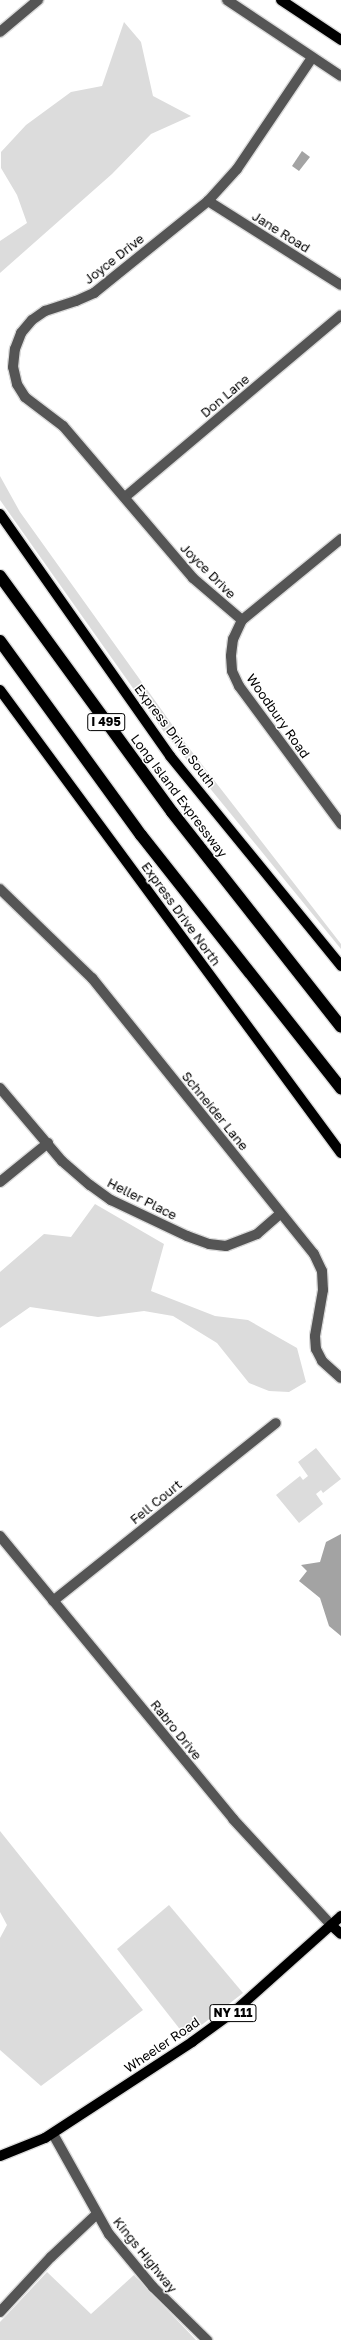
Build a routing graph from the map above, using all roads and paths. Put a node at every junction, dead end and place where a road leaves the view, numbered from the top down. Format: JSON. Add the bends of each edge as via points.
{"nodes":[{"id":1,"x":38,"y":0,"type":"edge"},
{"id":2,"x":227,"y":0,"type":"edge"},
{"id":3,"x":281,"y":0,"type":"edge"},
{"id":4,"x":0,"y":32,"type":"edge"},
{"id":5,"x":341,"y":40,"type":"edge"},
{"id":6,"x":312,"y":58,"type":"junction"},
{"id":7,"x":341,"y":76,"type":"edge"},
{"id":8,"x":208,"y":201,"type":"junction"},
{"id":9,"x":341,"y":285,"type":"edge"},
{"id":10,"x":341,"y":315,"type":"edge"},
{"id":11,"x":125,"y":497,"type":"junction"},
{"id":12,"x":0,"y":514,"type":"edge"},
{"id":13,"x":340,"y":541,"type":"edge"},
{"id":14,"x":0,"y":576,"type":"edge"},
{"id":15,"x":242,"y":620,"type":"junction"},
{"id":16,"x":0,"y":641,"type":"edge"},
{"id":17,"x":0,"y":690,"type":"edge"},
{"id":18,"x":341,"y":824,"type":"edge"},
{"id":19,"x":0,"y":889,"type":"edge"},
{"id":20,"x":341,"y":966,"type":"edge"},
{"id":21,"x":341,"y":1027,"type":"edge"},
{"id":22,"x":331,"y":1077,"type":"junction"},
{"id":23,"x":0,"y":1088,"type":"edge"},
{"id":24,"x":341,"y":1088,"type":"edge"},
{"id":25,"x":341,"y":1097,"type":"edge"},
{"id":26,"x":48,"y":1143,"type":"junction"},
{"id":27,"x":341,"y":1153,"type":"edge"},
{"id":28,"x":0,"y":1182,"type":"edge"},
{"id":29,"x":280,"y":1214,"type":"junction"},
{"id":30,"x":341,"y":1378,"type":"edge"},
{"id":31,"x":276,"y":1423,"type":"dead end"},
{"id":32,"x":0,"y":1536,"type":"edge"},
{"id":33,"x":53,"y":1601,"type":"junction"},
{"id":34,"x":341,"y":1916,"type":"edge"},
{"id":35,"x":331,"y":1925,"type":"junction"},
{"id":36,"x":341,"y":1934,"type":"edge"},
{"id":37,"x":53,"y":2134,"type":"junction"},
{"id":38,"x":0,"y":2156,"type":"edge"},
{"id":39,"x":97,"y":2214,"type":"junction"},
{"id":40,"x":0,"y":2312,"type":"edge"},
{"id":41,"x":208,"y":2340,"type":"edge"}],
"edges":[{"from":1,"to":4,"type":"street"},
{"from":2,"to":6,"type":"street"},
{"from":3,"to":5,"type":"main road"},
{"from":6,"to":7,"type":"street"},
{"from":6,"to":8,"type":"street","name":"Joyce Drive","via":[[237,169]]},
{"from":8,"to":9,"type":"street","name":"Jane Road"},
{"from":8,"to":11,"type":"street","name":"Joyce Drive","via":[[94,293],[45,311],[32,320],[21,333],[15,349],[13,367],[17,384],[25,397],[64,426]]},
{"from":10,"to":11,"type":"street","name":"Don Lane"},
{"from":11,"to":15,"type":"street","name":"Joyce Drive","via":[[193,578]]},
{"from":12,"to":20,"type":"main road","name":"Express Drive South","via":[[170,756]]},
{"from":13,"to":15,"type":"street","name":"Woodbury Road"},
{"from":14,"to":21,"type":"highway","name":"Long Island Expressway","number":"I 495","via":[[172,812]]},
{"from":15,"to":18,"type":"street","name":"Woodbury Road","via":[[233,639],[231,656],[232,671],[239,686]]},
{"from":16,"to":22,"type":"highway","number":"I 495","via":[[142,835]]},
{"from":17,"to":27,"type":"main road","name":"Express Drive North"},
{"from":19,"to":29,"type":"street","name":"Schneider Lane","via":[[92,978]]},
{"from":22,"to":24,"type":"highway","number":"I 495"},
{"from":22,"to":25,"type":"highway"},
{"from":23,"to":26,"type":"street","name":"Heller Place"},
{"from":26,"to":28,"type":"street"},
{"from":26,"to":29,"type":"street","name":"Heller Place","via":[[74,1172],[111,1200],[209,1244],[226,1246],[242,1242],[257,1234]]},
{"from":29,"to":30,"type":"street","name":"Schneider Lane","via":[[314,1254],[322,1271],[323,1290],[315,1336],[316,1349],[322,1361]]},
{"from":31,"to":33,"type":"street","name":"Fell Court"},
{"from":32,"to":33,"type":"street","name":"Rabro Drive"},
{"from":33,"to":35,"type":"street","name":"Rabro Drive","via":[[233,1819]]},
{"from":34,"to":35,"type":"main road","name":"Wheeler Road","number":"NY 111"},
{"from":35,"to":36,"type":"main road","name":"Rabro Drive"},
{"from":35,"to":37,"type":"main road","name":"Wheeler Road","number":"NY 111","via":[[236,2010]]},
{"from":37,"to":38,"type":"main road","name":"Wheeler Road","number":"NY 111","via":[[24,2149]]},
{"from":37,"to":39,"type":"street","name":"Kings Highway"},
{"from":39,"to":40,"type":"street"},
{"from":39,"to":41,"type":"street","name":"Kings Highway","via":[[109,2234],[145,2278]]}]}
